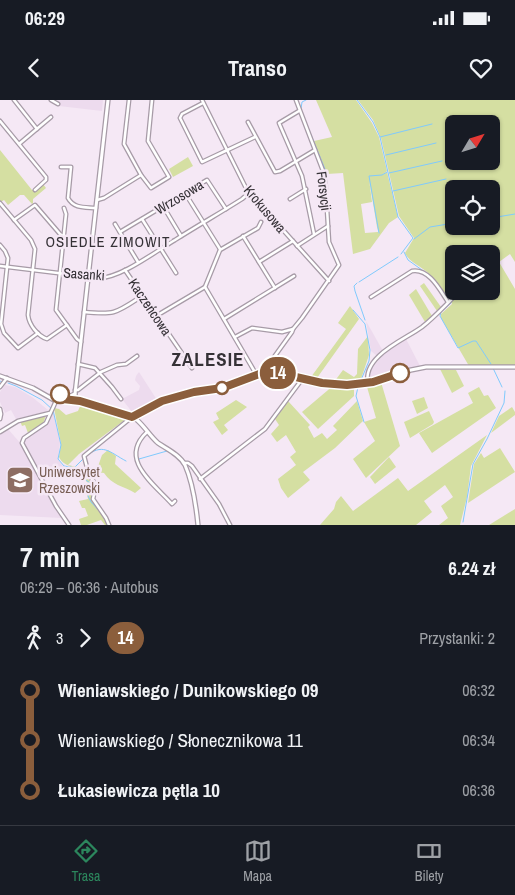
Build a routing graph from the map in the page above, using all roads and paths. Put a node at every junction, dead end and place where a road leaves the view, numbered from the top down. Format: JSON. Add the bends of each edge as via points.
{"nodes":[{"id":1,"x":14,"y":100,"type":"edge"},
{"id":2,"x":51,"y":100,"type":"edge"},
{"id":3,"x":108,"y":100,"type":"edge"},
{"id":4,"x":129,"y":100,"type":"edge"},
{"id":5,"x":152,"y":100,"type":"edge"},
{"id":6,"x":296,"y":100,"type":"edge"},
{"id":7,"x":202,"y":102,"type":"edge"},
{"id":8,"x":58,"y":104,"type":"dead end"},
{"id":9,"x":299,"y":111,"type":"junction"},
{"id":10,"x":51,"y":118,"type":"dead end"},
{"id":11,"x":0,"y":121,"type":"edge"},
{"id":12,"x":248,"y":122,"type":"dead end"},
{"id":13,"x":37,"y":129,"type":"junction"},
{"id":14,"x":255,"y":137,"type":"junction"},
{"id":15,"x":19,"y":144,"type":"junction"},
{"id":16,"x":315,"y":150,"type":"junction"},
{"id":17,"x":227,"y":151,"type":"junction"},
{"id":18,"x":296,"y":161,"type":"junction"},
{"id":19,"x":61,"y":167,"type":"dead end"},
{"id":20,"x":142,"y":175,"type":"junction"},
{"id":21,"x":306,"y":189,"type":"junction"},
{"id":22,"x":35,"y":190,"type":"dead end"},
{"id":23,"x":186,"y":193,"type":"junction"},
{"id":24,"x":249,"y":193,"type":"junction"},
{"id":25,"x":290,"y":198,"type":"dead end"},
{"id":26,"x":96,"y":200,"type":"junction"},
{"id":27,"x":0,"y":203,"type":"edge"},
{"id":28,"x":163,"y":206,"type":"junction"},
{"id":29,"x":4,"y":208,"type":"junction"},
{"id":30,"x":64,"y":208,"type":"dead end"},
{"id":31,"x":96,"y":208,"type":"junction"},
{"id":32,"x":226,"y":209,"type":"junction"},
{"id":33,"x":0,"y":211,"type":"edge"},
{"id":34,"x":142,"y":219,"type":"junction"},
{"id":35,"x":14,"y":220,"type":"junction"},
{"id":36,"x":204,"y":222,"type":"junction"},
{"id":37,"x":261,"y":222,"type":"dead end"},
{"id":38,"x":115,"y":224,"type":"dead end"},
{"id":39,"x":328,"y":226,"type":"junction"},
{"id":40,"x":120,"y":232,"type":"junction"},
{"id":41,"x":314,"y":234,"type":"junction"},
{"id":42,"x":63,"y":236,"type":"junction"},
{"id":43,"x":181,"y":236,"type":"junction"},
{"id":44,"x":243,"y":236,"type":"junction"},
{"id":45,"x":293,"y":241,"type":"junction"},
{"id":46,"x":0,"y":244,"type":"edge"},
{"id":47,"x":297,"y":246,"type":"junction"},
{"id":48,"x":161,"y":248,"type":"junction"},
{"id":49,"x":220,"y":250,"type":"junction"},
{"id":50,"x":138,"y":262,"type":"junction"},
{"id":51,"x":259,"y":262,"type":"junction"},
{"id":52,"x":0,"y":266,"type":"edge"},
{"id":53,"x":7,"y":267,"type":"junction"},
{"id":54,"x":33,"y":270,"type":"junction"},
{"id":55,"x":125,"y":270,"type":"junction"},
{"id":56,"x":59,"y":273,"type":"junction"},
{"id":57,"x":176,"y":273,"type":"dead end"},
{"id":58,"x":88,"y":276,"type":"junction"},
{"id":59,"x":294,"y":276,"type":"dead end"},
{"id":60,"x":329,"y":281,"type":"junction"},
{"id":61,"x":205,"y":287,"type":"junction"},
{"id":62,"x":275,"y":288,"type":"junction"},
{"id":63,"x":2,"y":294,"type":"edge"},
{"id":64,"x":142,"y":296,"type":"junction"},
{"id":65,"x":371,"y":297,"type":"dead end"},
{"id":66,"x":448,"y":302,"type":"joint"},
{"id":67,"x":1,"y":310,"type":"edge"},
{"id":68,"x":84,"y":312,"type":"junction"},
{"id":69,"x":156,"y":316,"type":"junction"},
{"id":70,"x":224,"y":319,"type":"junction"},
{"id":71,"x":67,"y":326,"type":"junction"},
{"id":72,"x":293,"y":329,"type":"junction"},
{"id":73,"x":38,"y":333,"type":"junction"},
{"id":74,"x":235,"y":337,"type":"junction"},
{"id":75,"x":81,"y":342,"type":"junction"},
{"id":76,"x":136,"y":356,"type":"dead end"},
{"id":77,"x":78,"y":364,"type":"junction"},
{"id":78,"x":515,"y":367,"type":"edge"},
{"id":79,"x":192,"y":368,"type":"dead end"},
{"id":80,"x":268,"y":372,"type":"junction"},
{"id":81,"x":99,"y":373,"type":"junction"},
{"id":82,"x":256,"y":374,"type":"junction"},
{"id":83,"x":0,"y":376,"type":"edge"},
{"id":84,"x":7,"y":378,"type":"junction"},
{"id":85,"x":303,"y":378,"type":"junction"},
{"id":86,"x":368,"y":383,"type":"junction"},
{"id":87,"x":0,"y":387,"type":"edge"},
{"id":88,"x":75,"y":392,"type":"junction"},
{"id":89,"x":63,"y":399,"type":"junction"},
{"id":90,"x":121,"y":399,"type":"dead end"},
{"id":91,"x":56,"y":401,"type":"junction"},
{"id":92,"x":80,"y":401,"type":"junction"},
{"id":93,"x":0,"y":409,"type":"edge"},
{"id":94,"x":51,"y":410,"type":"junction"},
{"id":95,"x":132,"y":417,"type":"junction"},
{"id":96,"x":0,"y":419,"type":"edge"},
{"id":97,"x":0,"y":432,"type":"edge"},
{"id":98,"x":147,"y":432,"type":"junction"},
{"id":99,"x":184,"y":463,"type":"junction"},
{"id":100,"x":200,"y":479,"type":"junction"},
{"id":101,"x":175,"y":502,"type":"dead end"},
{"id":102,"x":69,"y":525,"type":"edge"},
{"id":103,"x":109,"y":525,"type":"edge"},
{"id":104,"x":198,"y":525,"type":"edge"},
{"id":105,"x":230,"y":525,"type":"edge"}],
"edges":[{"from":1,"to":13,"type":"street"},
{"from":2,"to":8,"type":"street"},
{"from":3,"to":26,"type":"street"},
{"from":4,"to":20,"type":"street","via":[[124,144]]},
{"from":5,"to":20,"type":"street","via":[[148,141],[169,177],[151,188]]},
{"from":6,"to":9,"type":"street","name":"Forsycji"},
{"from":7,"to":17,"type":"street","name":"Krokusowa"},
{"from":7,"to":17,"type":"street","via":[[180,117],[192,144],[202,162]]},
{"from":9,"to":16,"type":"street","name":"Forsycji"},
{"from":9,"to":18,"type":"street","via":[[279,123]]},
{"from":10,"to":13,"type":"street"},
{"from":11,"to":15,"type":"street"},
{"from":12,"to":14,"type":"street"},
{"from":13,"to":15,"type":"street"},
{"from":14,"to":17,"type":"street"},
{"from":14,"to":18,"type":"street","via":[[275,172]]},
{"from":15,"to":22,"type":"street","via":[[46,178]]},
{"from":16,"to":18,"type":"street"},
{"from":16,"to":39,"type":"street","name":"Forsycji","via":[[326,179]]},
{"from":17,"to":24,"type":"street","name":"Krokusowa"},
{"from":18,"to":21,"type":"street"},
{"from":19,"to":31,"type":"street","via":[[71,167],[68,198],[72,205]]},
{"from":20,"to":26,"type":"street"},
{"from":21,"to":25,"type":"street"},
{"from":21,"to":41,"type":"street"},
{"from":23,"to":28,"type":"street","name":"Wrzosowa"},
{"from":23,"to":32,"type":"street","name":"Wrzosowa","via":[[208,180]]},
{"from":23,"to":36,"type":"street"},
{"from":24,"to":32,"type":"street","name":"Sasanki"},
{"from":24,"to":45,"type":"street","name":"Krokusowa"},
{"from":26,"to":31,"type":"street"},
{"from":27,"to":29,"type":"street"},
{"from":28,"to":34,"type":"street","name":"Wrzosowa"},
{"from":28,"to":43,"type":"street"},
{"from":29,"to":33,"type":"street"},
{"from":29,"to":35,"type":"street"},
{"from":30,"to":42,"type":"street"},
{"from":31,"to":58,"type":"street"},
{"from":32,"to":36,"type":"street","name":"Sasanki"},
{"from":34,"to":40,"type":"street","name":"Wrzosowa"},
{"from":34,"to":48,"type":"street"},
{"from":35,"to":42,"type":"street","via":[[35,205]]},
{"from":35,"to":54,"type":"street","via":[[34,246]]},
{"from":36,"to":43,"type":"street","name":"Sasanki"},
{"from":36,"to":49,"type":"street"},
{"from":37,"to":44,"type":"street","via":[[258,228]]},
{"from":38,"to":40,"type":"street"},
{"from":39,"to":41,"type":"street"},
{"from":39,"to":60,"type":"street","name":"Forsycji","via":[[329,242],[339,263]]},
{"from":40,"to":50,"type":"street"},
{"from":41,"to":47,"type":"street"},
{"from":42,"to":56,"type":"street"},
{"from":43,"to":48,"type":"street","name":"Sasanki"},
{"from":44,"to":49,"type":"street"},
{"from":44,"to":51,"type":"street"},
{"from":45,"to":47,"type":"street","name":"Krokusowa"},
{"from":45,"to":51,"type":"street"},
{"from":46,"to":53,"type":"street","via":[[7,256]]},
{"from":47,"to":60,"type":"street","name":"Krokusowa"},
{"from":48,"to":50,"type":"street","name":"Sasanki"},
{"from":48,"to":57,"type":"street"},
{"from":49,"to":61,"type":"street"},
{"from":50,"to":55,"type":"street","name":"Sasanki"},
{"from":51,"to":62,"type":"street"},
{"from":52,"to":53,"type":"street","name":"Sasanki"},
{"from":53,"to":54,"type":"street","name":"Sasanki"},
{"from":53,"to":63,"type":"street"},
{"from":54,"to":56,"type":"street","name":"Sasanki"},
{"from":54,"to":73,"type":"street","via":[[28,318]]},
{"from":55,"to":58,"type":"street","name":"Sasanki","via":[[108,277]]},
{"from":55,"to":64,"type":"street","name":"Kaczeńcowa"},
{"from":56,"to":58,"type":"street","name":"Sasanki"},
{"from":56,"to":71,"type":"street","via":[[56,310]]},
{"from":58,"to":68,"type":"street"},
{"from":59,"to":62,"type":"street"},
{"from":60,"to":72,"type":"street","name":"Forsycji"},
{"from":61,"to":69,"type":"street"},
{"from":61,"to":70,"type":"street"},
{"from":62,"to":70,"type":"street"},
{"from":63,"to":67,"type":"street"},
{"from":64,"to":68,"type":"street","via":[[116,313]]},
{"from":64,"to":69,"type":"street","name":"Kaczeńcowa"},
{"from":65,"to":66,"type":"street","via":[[418,270],[432,280]]},
{"from":66,"to":86,"type":"street","via":[[420,328],[381,355],[368,371]]},
{"from":67,"to":73,"type":"street","via":[[1,327],[16,347]]},
{"from":68,"to":75,"type":"street"},
{"from":69,"to":79,"type":"street","name":"Kaczeńcowa"},
{"from":70,"to":74,"type":"street"},
{"from":71,"to":73,"type":"street","via":[[48,339]]},
{"from":71,"to":75,"type":"street"},
{"from":72,"to":74,"type":"street","via":[[282,332],[252,328]]},
{"from":72,"to":80,"type":"street","name":"Forsycji","via":[[269,364]]},
{"from":74,"to":82,"type":"street"},
{"from":75,"to":77,"type":"street"},
{"from":76,"to":81,"type":"street","via":[[126,364]]},
{"from":77,"to":81,"type":"street","via":[[93,367]]},
{"from":77,"to":88,"type":"street"},
{"from":78,"to":86,"type":"street","via":[[420,368]]},
{"from":80,"to":82,"type":"street"},
{"from":80,"to":85,"type":"street"},
{"from":81,"to":88,"type":"street"},
{"from":81,"to":90,"type":"street"},
{"from":82,"to":95,"type":"street","via":[[222,388],[157,403]]},
{"from":83,"to":84,"type":"street"},
{"from":84,"to":87,"type":"street"},
{"from":84,"to":91,"type":"street"},
{"from":85,"to":86,"type":"street","via":[[338,384]]},
{"from":85,"to":100,"type":"street","via":[[265,429]]},
{"from":88,"to":89,"type":"street"},
{"from":88,"to":92,"type":"street"},
{"from":89,"to":91,"type":"street"},
{"from":89,"to":92,"type":"street"},
{"from":91,"to":94,"type":"street"},
{"from":92,"to":95,"type":"street"},
{"from":93,"to":96,"type":"street"},
{"from":94,"to":97,"type":"street","via":[[14,422]]},
{"from":94,"to":102,"type":"street","via":[[44,425],[24,438],[22,443]]},
{"from":95,"to":98,"type":"street"},
{"from":95,"to":103,"type":"street","via":[[84,456],[89,475],[96,485],[93,499]]},
{"from":98,"to":99,"type":"street"},
{"from":98,"to":101,"type":"street","via":[[138,444],[136,459],[162,494],[172,504]]},
{"from":99,"to":100,"type":"street","via":[[190,464]]},
{"from":99,"to":104,"type":"street"},
{"from":100,"to":105,"type":"street"}]}
